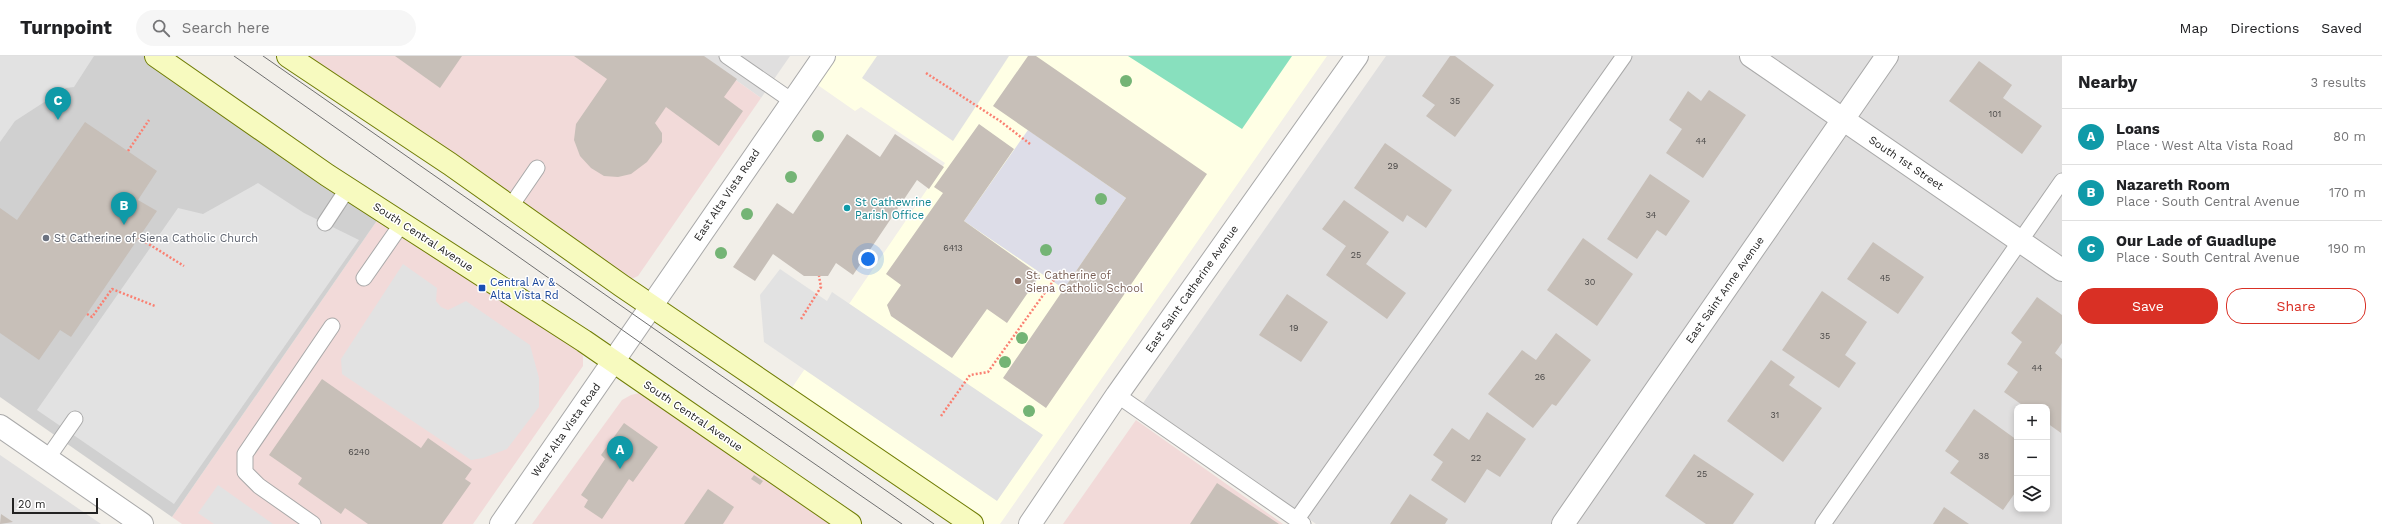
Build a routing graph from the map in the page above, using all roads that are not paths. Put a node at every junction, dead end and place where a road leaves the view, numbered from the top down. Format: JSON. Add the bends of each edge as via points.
{"nodes":[{"id":1,"x":156,"y":56,"type":"edge"},
{"id":2,"x":288,"y":56,"type":"edge"},
{"id":3,"x":727,"y":56,"type":"edge"},
{"id":4,"x":824,"y":56,"type":"edge"},
{"id":5,"x":1357,"y":56,"type":"edge"},
{"id":6,"x":1624,"y":56,"type":"edge"},
{"id":7,"x":1752,"y":56,"type":"edge"},
{"id":8,"x":1887,"y":56,"type":"edge"},
{"id":9,"x":792,"y":101,"type":"junction"},
{"id":10,"x":1842,"y":120,"type":"junction"},
{"id":11,"x":537,"y":168,"type":"dead end"},
{"id":12,"x":2062,"y":181,"type":"edge"},
{"id":13,"x":348,"y":188,"type":"junction"},
{"id":14,"x":511,"y":206,"type":"junction"},
{"id":15,"x":403,"y":222,"type":"junction"},
{"id":16,"x":325,"y":223,"type":"dead end"},
{"id":17,"x":2020,"y":241,"type":"junction"},
{"id":18,"x":2062,"y":270,"type":"edge"},
{"id":19,"x":364,"y":278,"type":"dead end"},
{"id":20,"x":652,"y":306,"type":"junction"},
{"id":21,"x":332,"y":326,"type":"dead end"},
{"id":22,"x":632,"y":335,"type":"joint"},
{"id":23,"x":613,"y":362,"type":"junction"},
{"id":24,"x":1117,"y":395,"type":"junction"},
{"id":25,"x":75,"y":419,"type":"dead end"},
{"id":26,"x":0,"y":426,"type":"edge"},
{"id":27,"x":47,"y":459,"type":"junction"},
{"id":28,"x":1300,"y":522,"type":"edge"},
{"id":29,"x":142,"y":524,"type":"edge"},
{"id":30,"x":313,"y":524,"type":"edge"},
{"id":31,"x":501,"y":524,"type":"edge"},
{"id":32,"x":850,"y":524,"type":"edge"},
{"id":33,"x":972,"y":524,"type":"edge"},
{"id":34,"x":1030,"y":524,"type":"edge"},
{"id":35,"x":1563,"y":524,"type":"edge"},
{"id":36,"x":1823,"y":524,"type":"edge"}],
"edges":[{"from":1,"to":13,"type":"main road","name":"South Central Avenue"},
{"from":2,"to":14,"type":"main road"},
{"from":3,"to":9,"type":"lane"},
{"from":4,"to":9,"type":"street","name":"East Alta Vista Road"},
{"from":5,"to":24,"type":"street","name":"East Saint Catherine Avenue"},
{"from":6,"to":28,"type":"lane"},
{"from":7,"to":10,"type":"street","name":"South 1st Street"},
{"from":8,"to":10,"type":"street","name":"East Saint Anne Avenue"},
{"from":9,"to":20,"type":"street","name":"East Alta Vista Road"},
{"from":10,"to":17,"type":"street","name":"South 1st Street"},
{"from":10,"to":35,"type":"street","name":"East Saint Anne Avenue"},
{"from":11,"to":14,"type":"lane"},
{"from":12,"to":17,"type":"lane"},
{"from":13,"to":15,"type":"main road","name":"South Central Avenue"},
{"from":13,"to":16,"type":"lane"},
{"from":14,"to":20,"type":"main road"},
{"from":15,"to":19,"type":"lane"},
{"from":15,"to":23,"type":"main road","name":"South Central Avenue"},
{"from":17,"to":18,"type":"street","name":"South 1st Street"},
{"from":17,"to":36,"type":"lane"},
{"from":20,"to":22,"type":"street","name":"East Alta Vista Road"},
{"from":20,"to":33,"type":"main road"},
{"from":21,"to":30,"type":"lane","via":[[245,454],[245,472],[259,486]]},
{"from":22,"to":23,"type":"street","name":"West Alta Vista Road"},
{"from":23,"to":31,"type":"street","name":"West Alta Vista Road"},
{"from":23,"to":32,"type":"main road","name":"South Central Avenue"},
{"from":24,"to":28,"type":"lane"},
{"from":24,"to":34,"type":"street","name":"East Saint Catherine Avenue"},
{"from":25,"to":27,"type":"lane"},
{"from":26,"to":27,"type":"street"},
{"from":27,"to":29,"type":"street"}]}
